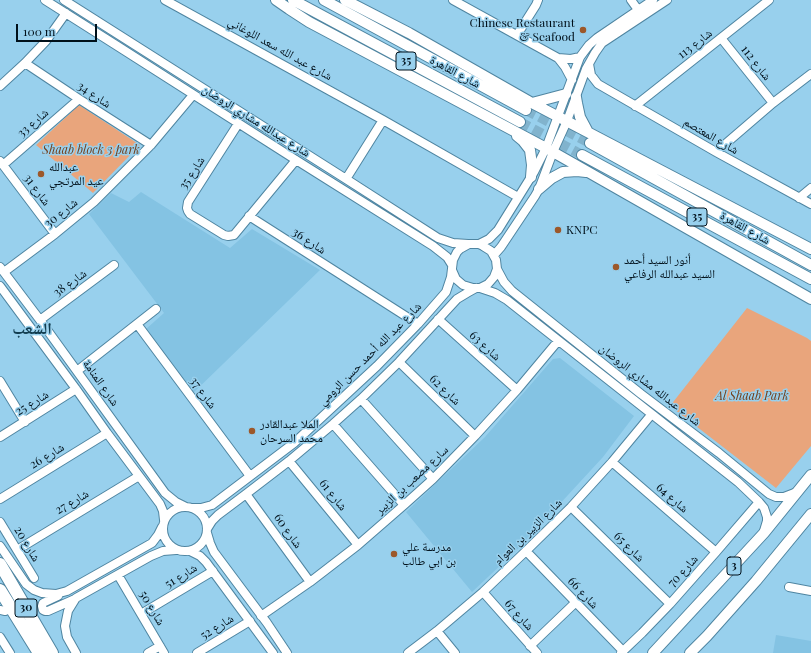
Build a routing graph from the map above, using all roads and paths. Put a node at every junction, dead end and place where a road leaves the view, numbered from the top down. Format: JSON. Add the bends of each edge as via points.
{"nodes":[{"id":1,"x":45,"y":0,"type":"edge"},
{"id":2,"x":64,"y":0,"type":"edge"},
{"id":3,"x":164,"y":0,"type":"edge"},
{"id":4,"x":276,"y":0,"type":"edge"},
{"id":5,"x":293,"y":0,"type":"edge"},
{"id":6,"x":324,"y":0,"type":"edge"},
{"id":7,"x":345,"y":0,"type":"edge"},
{"id":8,"x":453,"y":0,"type":"edge"},
{"id":9,"x":538,"y":0,"type":"edge"},
{"id":10,"x":631,"y":0,"type":"edge"},
{"id":11,"x":653,"y":0,"type":"edge"},
{"id":12,"x":667,"y":0,"type":"edge"},
{"id":13,"x":769,"y":0,"type":"edge"},
{"id":14,"x":643,"y":9,"type":"edge"},
{"id":15,"x":66,"y":13,"type":"junction"},
{"id":16,"x":517,"y":35,"type":"junction"},
{"id":17,"x":721,"y":38,"type":"junction"},
{"id":18,"x":125,"y":39,"type":"junction"},
{"id":19,"x":119,"y":47,"type":"junction"},
{"id":20,"x":145,"y":51,"type":"junction"},
{"id":21,"x":580,"y":57,"type":"junction"},
{"id":22,"x":136,"y":58,"type":"junction"},
{"id":23,"x":558,"y":58,"type":"junction"},
{"id":24,"x":25,"y":63,"type":"junction"},
{"id":25,"x":589,"y":63,"type":"junction"},
{"id":26,"x":811,"y":74,"type":"edge"},
{"id":27,"x":572,"y":80,"type":"junction"},
{"id":28,"x":581,"y":85,"type":"junction"},
{"id":29,"x":0,"y":86,"type":"edge"},
{"id":30,"x":602,"y":86,"type":"junction"},
{"id":31,"x":193,"y":95,"type":"junction"},
{"id":32,"x":571,"y":95,"type":"junction"},
{"id":33,"x":79,"y":99,"type":"junction"},
{"id":34,"x":773,"y":103,"type":"junction"},
{"id":35,"x":529,"y":106,"type":"junction"},
{"id":36,"x":636,"y":106,"type":"junction"},
{"id":37,"x":563,"y":118,"type":"junction"},
{"id":38,"x":383,"y":120,"type":"junction"},
{"id":39,"x":520,"y":122,"type":"tunnel mouth"},
{"id":40,"x":238,"y":124,"type":"junction"},
{"id":41,"x":510,"y":129,"type":"junction"},
{"id":42,"x":588,"y":132,"type":"junction"},
{"id":43,"x":590,"y":143,"type":"tunnel mouth"},
{"id":44,"x":151,"y":145,"type":"junction"},
{"id":45,"x":549,"y":150,"type":"junction"},
{"id":46,"x":716,"y":152,"type":"junction"},
{"id":47,"x":582,"y":155,"type":"tunnel mouth"},
{"id":48,"x":296,"y":160,"type":"junction"},
{"id":49,"x":1,"y":163,"type":"edge"},
{"id":50,"x":588,"y":173,"type":"junction"},
{"id":51,"x":531,"y":177,"type":"junction"},
{"id":52,"x":346,"y":179,"type":"junction"},
{"id":53,"x":539,"y":188,"type":"junction"},
{"id":54,"x":811,"y":188,"type":"edge"},
{"id":55,"x":374,"y":197,"type":"junction"},
{"id":56,"x":518,"y":197,"type":"junction"},
{"id":57,"x":799,"y":198,"type":"junction"},
{"id":58,"x":811,"y":204,"type":"edge"},
{"id":59,"x":367,"y":205,"type":"junction"},
{"id":60,"x":387,"y":205,"type":"junction"},
{"id":61,"x":380,"y":213,"type":"junction"},
{"id":62,"x":249,"y":216,"type":"junction"},
{"id":63,"x":498,"y":230,"type":"junction"},
{"id":64,"x":55,"y":234,"type":"junction"},
{"id":65,"x":507,"y":236,"type":"junction"},
{"id":66,"x":438,"y":238,"type":"junction"},
{"id":67,"x":469,"y":244,"type":"junction"},
{"id":68,"x":479,"y":244,"type":"junction"},
{"id":69,"x":433,"y":246,"type":"junction"},
{"id":70,"x":811,"y":249,"type":"edge"},
{"id":71,"x":494,"y":255,"type":"junction"},
{"id":72,"x":811,"y":265,"type":"edge"},
{"id":73,"x":114,"y":266,"type":"dead end"},
{"id":74,"x":452,"y":268,"type":"junction"},
{"id":75,"x":497,"y":269,"type":"junction"},
{"id":76,"x":2,"y":270,"type":"edge"},
{"id":77,"x":811,"y":280,"type":"edge"},
{"id":78,"x":0,"y":286,"type":"edge"},
{"id":79,"x":479,"y":288,"type":"junction"},
{"id":80,"x":515,"y":294,"type":"junction"},
{"id":81,"x":442,"y":297,"type":"junction"},
{"id":82,"x":811,"y":299,"type":"edge"},
{"id":83,"x":507,"y":300,"type":"junction"},
{"id":84,"x":452,"y":304,"type":"junction"},
{"id":85,"x":156,"y":309,"type":"dead end"},
{"id":86,"x":438,"y":319,"type":"junction"},
{"id":87,"x":40,"y":320,"type":"junction"},
{"id":88,"x":137,"y":324,"type":"junction"},
{"id":89,"x":418,"y":324,"type":"junction"},
{"id":90,"x":53,"y":338,"type":"junction"},
{"id":91,"x":558,"y":341,"type":"junction"},
{"id":92,"x":43,"y":344,"type":"junction"},
{"id":93,"x":65,"y":354,"type":"junction"},
{"id":94,"x":54,"y":360,"type":"junction"},
{"id":95,"x":399,"y":362,"type":"junction"},
{"id":96,"x":601,"y":362,"type":"junction"},
{"id":97,"x":595,"y":370,"type":"junction"},
{"id":98,"x":77,"y":371,"type":"junction"},
{"id":99,"x":0,"y":381,"type":"edge"},
{"id":100,"x":76,"y":389,"type":"junction"},
{"id":101,"x":517,"y":390,"type":"junction"},
{"id":102,"x":361,"y":399,"type":"junction"},
{"id":103,"x":652,"y":415,"type":"junction"},
{"id":104,"x":25,"y":422,"type":"junction"},
{"id":105,"x":333,"y":424,"type":"junction"},
{"id":106,"x":107,"y":433,"type":"junction"},
{"id":107,"x":475,"y":436,"type":"junction"},
{"id":108,"x":0,"y":437,"type":"edge"},
{"id":109,"x":289,"y":461,"type":"junction"},
{"id":110,"x":612,"y":462,"type":"junction"},
{"id":111,"x":747,"y":475,"type":"junction"},
{"id":112,"x":811,"y":475,"type":"edge"},
{"id":113,"x":139,"y":476,"type":"junction"},
{"id":114,"x":250,"y":476,"type":"junction"},
{"id":115,"x":433,"y":479,"type":"junction"},
{"id":116,"x":738,"y":482,"type":"junction"},
{"id":117,"x":800,"y":490,"type":"junction"},
{"id":118,"x":165,"y":493,"type":"junction"},
{"id":119,"x":246,"y":494,"type":"junction"},
{"id":120,"x":155,"y":498,"type":"junction"},
{"id":121,"x":0,"y":499,"type":"edge"},
{"id":122,"x":220,"y":500,"type":"junction"},
{"id":123,"x":759,"y":502,"type":"junction"},
{"id":124,"x":404,"y":505,"type":"junction"},
{"id":125,"x":571,"y":507,"type":"junction"},
{"id":126,"x":189,"y":508,"type":"junction"},
{"id":127,"x":226,"y":509,"type":"junction"},
{"id":128,"x":811,"y":514,"type":"edge"},
{"id":129,"x":0,"y":522,"type":"edge"},
{"id":130,"x":163,"y":523,"type":"junction"},
{"id":131,"x":207,"y":531,"type":"junction"},
{"id":132,"x":764,"y":533,"type":"junction"},
{"id":133,"x":358,"y":545,"type":"junction"},
{"id":134,"x":0,"y":546,"type":"edge"},
{"id":135,"x":147,"y":546,"type":"junction"},
{"id":136,"x":17,"y":550,"type":"junction"},
{"id":137,"x":176,"y":550,"type":"junction"},
{"id":138,"x":190,"y":551,"type":"junction"},
{"id":139,"x":526,"y":551,"type":"junction"},
{"id":140,"x":716,"y":552,"type":"junction"},
{"id":141,"x":151,"y":556,"type":"junction"},
{"id":142,"x":0,"y":564,"type":"edge"},
{"id":143,"x":212,"y":571,"type":"junction"},
{"id":144,"x":118,"y":575,"type":"junction"},
{"id":145,"x":34,"y":578,"type":"dead end"},
{"id":146,"x":310,"y":582,"type":"junction"},
{"id":147,"x":789,"y":587,"type":"dead end"},
{"id":148,"x":0,"y":590,"type":"edge"},
{"id":149,"x":811,"y":591,"type":"edge"},
{"id":150,"x":483,"y":592,"type":"junction"},
{"id":151,"x":62,"y":593,"type":"junction"},
{"id":152,"x":76,"y":598,"type":"junction"},
{"id":153,"x":576,"y":602,"type":"junction"},
{"id":154,"x":670,"y":604,"type":"junction"},
{"id":155,"x":2,"y":608,"type":"edge"},
{"id":156,"x":142,"y":614,"type":"junction"},
{"id":157,"x":261,"y":616,"type":"junction"},
{"id":158,"x":250,"y":621,"type":"junction"},
{"id":159,"x":437,"y":631,"type":"junction"},
{"id":160,"x":0,"y":637,"type":"edge"},
{"id":161,"x":530,"y":646,"type":"junction"},
{"id":162,"x":162,"y":649,"type":"edge"},
{"id":163,"x":622,"y":652,"type":"edge"},
{"id":164,"x":10,"y":653,"type":"edge"},
{"id":165,"x":30,"y":653,"type":"edge"},
{"id":166,"x":39,"y":653,"type":"edge"},
{"id":167,"x":52,"y":653,"type":"edge"},
{"id":168,"x":76,"y":653,"type":"edge"},
{"id":169,"x":148,"y":653,"type":"edge"},
{"id":170,"x":197,"y":653,"type":"edge"},
{"id":171,"x":273,"y":653,"type":"edge"},
{"id":172,"x":287,"y":653,"type":"edge"},
{"id":173,"x":408,"y":653,"type":"edge"},
{"id":174,"x":456,"y":653,"type":"edge"},
{"id":175,"x":537,"y":653,"type":"edge"},
{"id":176,"x":653,"y":653,"type":"edge"},
{"id":177,"x":690,"y":653,"type":"edge"}],
"edges":[{"from":1,"to":15,"type":"street","name":"شارع عبدالله مشاري الروضان"},
{"from":2,"to":18,"type":"street","name":"شارع عبدالله مشاري الروضان"},
{"from":3,"to":38,"type":"street","name":"شارع عبد الله سعد اللوغاني"},
{"from":4,"to":41,"type":"main road","via":[[309,22]]},
{"from":5,"to":39,"type":"main road","name":"شارع القاهرة","number":"35"},
{"from":6,"to":35,"type":"main road","name":"شارع القاهرة","number":"35"},
{"from":7,"to":35,"type":"main road","via":[[409,33]]},
{"from":8,"to":16,"type":"street"},
{"from":9,"to":16,"type":"street"},
{"from":10,"to":14,"type":"street"},
{"from":11,"to":14,"type":"street"},
{"from":12,"to":14,"type":"street"},
{"from":13,"to":17,"type":"street","name":"شارع 113"},
{"from":14,"to":21,"type":"street","via":[[593,41]]},
{"from":14,"to":25,"type":"street","via":[[602,43]]},
{"from":15,"to":19,"type":"street","name":"شارع عبدالله مشاري الروضان"},
{"from":15,"to":24,"type":"street","via":[[50,36]]},
{"from":16,"to":23,"type":"street"},
{"from":17,"to":34,"type":"street","name":"شارع 112"},
{"from":17,"to":36,"type":"street","name":"شارع 113"},
{"from":18,"to":19,"type":"street","via":[[126,47]]},
{"from":18,"to":20,"type":"street","name":"شارع عبدالله مشاري الروضان"},
{"from":19,"to":22,"type":"street","name":"شارع عبدالله مشاري الروضان"},
{"from":20,"to":22,"type":"street","via":[[135,50]]},
{"from":20,"to":52,"type":"street","name":"شارع عبدالله مشاري الروضان"},
{"from":21,"to":23,"type":"street"},
{"from":21,"to":27,"type":"street"},
{"from":22,"to":31,"type":"street","name":"شارع عبدالله مشاري الروضان"},
{"from":23,"to":27,"type":"street"},
{"from":24,"to":29,"type":"street"},
{"from":24,"to":33,"type":"street","name":"شارع 34"},
{"from":25,"to":28,"type":"street"},
{"from":25,"to":30,"type":"street","name":"شارع المعتصم","via":[[593,78]]},
{"from":26,"to":34,"type":"street"},
{"from":27,"to":32,"type":"street"},
{"from":28,"to":30,"type":"street","name":"شارع المعتصم"},
{"from":28,"to":32,"type":"street"},
{"from":30,"to":36,"type":"street","name":"شارع المعتصم"},
{"from":31,"to":40,"type":"street","name":"شارع عبدالله مشاري الروضان"},
{"from":31,"to":44,"type":"street","name":"شارع 30"},
{"from":32,"to":35,"type":"main road"},
{"from":32,"to":37,"type":"street"},
{"from":32,"to":42,"type":"main road","via":[[577,103],[580,117]]},
{"from":33,"to":44,"type":"street","name":"شارع 34"},
{"from":33,"to":49,"type":"street","name":"شارع 33"},
{"from":34,"to":46,"type":"street"},
{"from":35,"to":37,"type":"main road"},
{"from":36,"to":46,"type":"street","name":"شارع المعتصم"},
{"from":37,"to":42,"type":"main road"},
{"from":37,"to":45,"type":"street"},
{"from":38,"to":52,"type":"street"},
{"from":38,"to":56,"type":"street","name":"شارع عبد الله سعد اللوغاني"},
{"from":40,"to":48,"type":"street","name":"شارع عبدالله مشاري الروضان"},
{"from":40,"to":62,"type":"street","name":"شارع 35","via":[[186,208],[190,214],[226,236],[234,235]]},
{"from":41,"to":45,"type":"main road"},
{"from":41,"to":51,"type":"main road","via":[[530,150]]},
{"from":42,"to":70,"type":"main road"},
{"from":43,"to":72,"type":"main road","name":"شارع القاهرة","number":"35"},
{"from":44,"to":64,"type":"street","name":"شارع 30","via":[[94,202]]},
{"from":45,"to":50,"type":"main road"},
{"from":45,"to":51,"type":"street"},
{"from":45,"to":53,"type":"street"},
{"from":46,"to":57,"type":"street","name":"شارع المعتصم"},
{"from":47,"to":77,"type":"main road","name":"شارع القاهرة","number":"35"},
{"from":48,"to":59,"type":"street","name":"شارع عبدالله مشاري الروضان"},
{"from":48,"to":62,"type":"street"},
{"from":49,"to":64,"type":"street","name":"شارع 31"},
{"from":50,"to":53,"type":"main road","via":[[563,172]]},
{"from":50,"to":82,"type":"main road"},
{"from":51,"to":56,"type":"street"},
{"from":52,"to":55,"type":"street","name":"شارع عبدالله مشاري الروضان"},
{"from":53,"to":65,"type":"street"},
{"from":54,"to":57,"type":"street"},
{"from":55,"to":59,"type":"street","via":[[374,201]]},
{"from":55,"to":60,"type":"street","name":"شارع عبدالله مشاري الروضان"},
{"from":56,"to":63,"type":"street"},
{"from":57,"to":58,"type":"street","name":"شارع المعتصم"},
{"from":59,"to":61,"type":"street","name":"شارع عبدالله مشاري الروضان"},
{"from":60,"to":61,"type":"street","via":[[380,209]]},
{"from":60,"to":66,"type":"street","name":"شارع عبدالله مشاري الروضان"},
{"from":61,"to":69,"type":"street","name":"شارع عبدالله مشاري الروضان"},
{"from":62,"to":89,"type":"street","name":"شارع 36"},
{"from":63,"to":65,"type":"street","via":[[501,236]]},
{"from":63,"to":68,"type":"street"},
{"from":64,"to":76,"type":"street","name":"شارع 30"},
{"from":65,"to":71,"type":"street"},
{"from":66,"to":67,"type":"street","name":"شارع عبدالله مشاري الروضان","via":[[453,243]]},
{"from":66,"to":69,"type":"street","via":[[438,244]]},
{"from":67,"to":68,"type":"street"},
{"from":67,"to":74,"type":"street","via":[[457,252]]},
{"from":68,"to":71,"type":"street","via":[[488,248]]},
{"from":69,"to":74,"type":"street","name":"شارع عبدالله مشاري الروضان","via":[[447,257]]},
{"from":71,"to":75,"type":"street"},
{"from":73,"to":87,"type":"street","name":"شارع 38"},
{"from":74,"to":79,"type":"street","via":[[456,279],[463,285]]},
{"from":74,"to":81,"type":"street","name":"شارع عبد الله أحمد حسن الرومي","via":[[449,285]]},
{"from":75,"to":79,"type":"street","via":[[491,281]]},
{"from":75,"to":80,"type":"street","name":"شارع عبدالله مشاري الروضان"},
{"from":76,"to":87,"type":"street","name":"شارع المنامة"},
{"from":78,"to":92,"type":"street","name":"شارع المنامة"},
{"from":79,"to":83,"type":"street","name":"شارع عبدالله مشاري الروضان","via":[[494,292]]},
{"from":79,"to":84,"type":"street","name":"شارع عبد الله أحمد حسن الرومي","via":[[463,295]]},
{"from":80,"to":83,"type":"street","via":[[509,294]]},
{"from":80,"to":96,"type":"street","name":"شارع عبدالله مشاري الروضان"},
{"from":81,"to":84,"type":"street","via":[[446,294],[451,295]]},
{"from":81,"to":89,"type":"street","name":"شارع عبد الله أحمد حسن الرومي"},
{"from":83,"to":91,"type":"street","name":"شارع عبدالله مشاري الروضان"},
{"from":84,"to":86,"type":"street","name":"شارع عبد الله أحمد حسن الرومي"},
{"from":85,"to":88,"type":"street"},
{"from":86,"to":95,"type":"street","name":"شارع عبد الله أحمد حسن الرومي"},
{"from":86,"to":101,"type":"street","name":"شارع 63"},
{"from":87,"to":90,"type":"street","name":"شارع المنامة"},
{"from":88,"to":98,"type":"street"},
{"from":88,"to":114,"type":"street","name":"شارع 37"},
{"from":89,"to":114,"type":"street","name":"شارع عبد الله أحمد حسن الرومي","via":[[331,410],[294,443]]},
{"from":90,"to":92,"type":"street","via":[[48,345]]},
{"from":90,"to":93,"type":"street","name":"شارع المنامة"},
{"from":91,"to":97,"type":"street","name":"شارع عبدالله مشاري الروضان"},
{"from":91,"to":101,"type":"street","name":"سارع مصعب بن الزبير"},
{"from":92,"to":94,"type":"street","name":"شارع المنامة"},
{"from":93,"to":94,"type":"street","via":[[56,355]]},
{"from":93,"to":98,"type":"street","name":"شارع المنامة"},
{"from":94,"to":100,"type":"street","name":"شارع المنامة"},
{"from":95,"to":102,"type":"street","name":"شارع عبد الله أحمد حسن الرومي"},
{"from":95,"to":107,"type":"street","name":"شارع 62"},
{"from":96,"to":97,"type":"street","via":[[595,363]]},
{"from":96,"to":111,"type":"street","name":"شارع عبدالله مشاري الروضان"},
{"from":97,"to":103,"type":"street","name":"شارع عبدالله مشاري الروضان"},
{"from":98,"to":118,"type":"street","name":"شارع المنامة"},
{"from":99,"to":104,"type":"street"},
{"from":100,"to":104,"type":"street","name":"شارع 25"},
{"from":100,"to":106,"type":"street","name":"شارع المنامة"},
{"from":101,"to":107,"type":"street","name":"سارع مصعب بن الزبير"},
{"from":102,"to":105,"type":"street","name":"شارع عبد الله أحمد حسن الرومي"},
{"from":102,"to":115,"type":"street","name":"شارع عبد الله أحمد حسن الرومي"},
{"from":103,"to":110,"type":"street","name":"شارع الزبير بن العوام"},
{"from":103,"to":116,"type":"street","name":"شارع عبدالله مشاري الروضان"},
{"from":104,"to":108,"type":"street","name":"شارع 25"},
{"from":105,"to":109,"type":"street","name":"شارع عبد الله أحمد حسن الرومي"},
{"from":105,"to":124,"type":"street","name":"شارع عبد الله أحمد حسن الرومي"},
{"from":106,"to":113,"type":"street","name":"شارع المنامة"},
{"from":106,"to":121,"type":"street","name":"شارع 26"},
{"from":107,"to":115,"type":"street","name":"سارع مصعب بن الزبير"},
{"from":109,"to":119,"type":"street","name":"شارع عبد الله أحمد حسن الرومي"},
{"from":109,"to":133,"type":"street","name":"شارع 61"},
{"from":110,"to":125,"type":"street","name":"شارع الزبير بن العوام"},
{"from":110,"to":140,"type":"street","name":"شارع 64"},
{"from":111,"to":116,"type":"street","via":[[746,480]]},
{"from":111,"to":117,"type":"street","name":"شارع عبدالله مشاري الروضان","via":[[776,497],[787,496]]},
{"from":112,"to":117,"type":"main road","number":"3"},
{"from":113,"to":120,"type":"street","name":"شارع المنامة"},
{"from":113,"to":136,"type":"street","name":"شارع 27"},
{"from":114,"to":122,"type":"street","name":"شارع عبد الله أحمد حسن الرومي"},
{"from":115,"to":124,"type":"street","name":"سارع مصعب بن الزبير"},
{"from":116,"to":123,"type":"street","name":"شارع عبدالله مشاري الروضان"},
{"from":117,"to":132,"type":"main road","number":"3"},
{"from":118,"to":120,"type":"street","via":[[161,498]]},
{"from":118,"to":126,"type":"street","name":"شارع المنامة"},
{"from":119,"to":127,"type":"street","name":"شارع عبد الله أحمد حسن الرومي"},
{"from":119,"to":146,"type":"street","name":"شارع 60"},
{"from":120,"to":130,"type":"street","name":"شارع المنامة","via":[[162,509]]},
{"from":122,"to":126,"type":"street","name":"شارع عبد الله أحمد حسن الرومي","via":[[205,507]]},
{"from":122,"to":127,"type":"street","via":[[220,506]]},
{"from":123,"to":132,"type":"street","name":"شارع عبدالله مشاري الروضان","via":[[767,516]]},
{"from":123,"to":140,"type":"street","name":"شارع 70"},
{"from":124,"to":133,"type":"street","name":"سارع مصعب بن الزبير"},
{"from":125,"to":139,"type":"street","name":"شارع الزبير بن العوام"},
{"from":125,"to":154,"type":"street","name":"شارع 65"},
{"from":126,"to":130,"type":"street","via":[[173,510]]},
{"from":126,"to":131,"type":"street","via":[[203,516]]},
{"from":127,"to":131,"type":"street","name":"شارع عبد الله أحمد حسن الرومي","via":[[215,518]]},
{"from":128,"to":177,"type":"main road","number":"3","via":[[756,581]]},
{"from":129,"to":136,"type":"street","name":"شارع 20"},
{"from":130,"to":135,"type":"street","via":[[156,538]]},
{"from":130,"to":137,"type":"street","via":[[165,541]]},
{"from":131,"to":138,"type":"street","via":[[204,541],[198,548]]},
{"from":131,"to":157,"type":"street","via":[[214,552]]},
{"from":132,"to":176,"type":"main road","number":"3"},
{"from":133,"to":146,"type":"street","name":"سارع مصعب بن الزبير"},
{"from":134,"to":151,"type":"street","via":[[23,581],[30,587],[47,594]]},
{"from":135,"to":141,"type":"street","via":[[153,550]]},
{"from":135,"to":151,"type":"street"},
{"from":136,"to":145,"type":"street","name":"شارع 20"},
{"from":137,"to":138,"type":"street"},
{"from":137,"to":141,"type":"street"},
{"from":138,"to":143,"type":"street","via":[[200,556]]},
{"from":139,"to":150,"type":"street","name":"شارع الزبير بن العوام"},
{"from":139,"to":153,"type":"street","name":"شارع 66"},
{"from":140,"to":154,"type":"street","name":"شارع 70"},
{"from":141,"to":144,"type":"street"},
{"from":142,"to":167,"type":"highway","number":"30"},
{"from":143,"to":156,"type":"street","name":"شارع 51"},
{"from":143,"to":158,"type":"street"},
{"from":144,"to":152,"type":"street"},
{"from":144,"to":156,"type":"street","name":"شارع 50"},
{"from":146,"to":157,"type":"street","name":"سارع مصعب بن الزبير"},
{"from":147,"to":149,"type":"street"},
{"from":148,"to":166,"type":"highway","number":"30"},
{"from":150,"to":159,"type":"street","name":"شارع الزبير بن العوام"},
{"from":150,"to":161,"type":"street","name":"شارع 67"},
{"from":151,"to":152,"type":"street","via":[[43,603],[43,610],[48,611]]},
{"from":152,"to":168,"type":"street","via":[[68,611],[65,626]]},
{"from":153,"to":161,"type":"street"},
{"from":153,"to":163,"type":"street","name":"شارع 66"},
{"from":154,"to":163,"type":"street","name":"شارع 70"},
{"from":155,"to":165,"type":"highway"},
{"from":156,"to":162,"type":"street","name":"شارع 50"},
{"from":157,"to":172,"type":"street"},
{"from":158,"to":170,"type":"street","name":"شارع 52"},
{"from":158,"to":171,"type":"street"},
{"from":159,"to":173,"type":"street","name":"شارع الزبير بن العوام"},
{"from":159,"to":174,"type":"street"},
{"from":160,"to":164,"type":"street"},
{"from":161,"to":175,"type":"street","name":"شارع 67"},
{"from":162,"to":169,"type":"street"}]}
